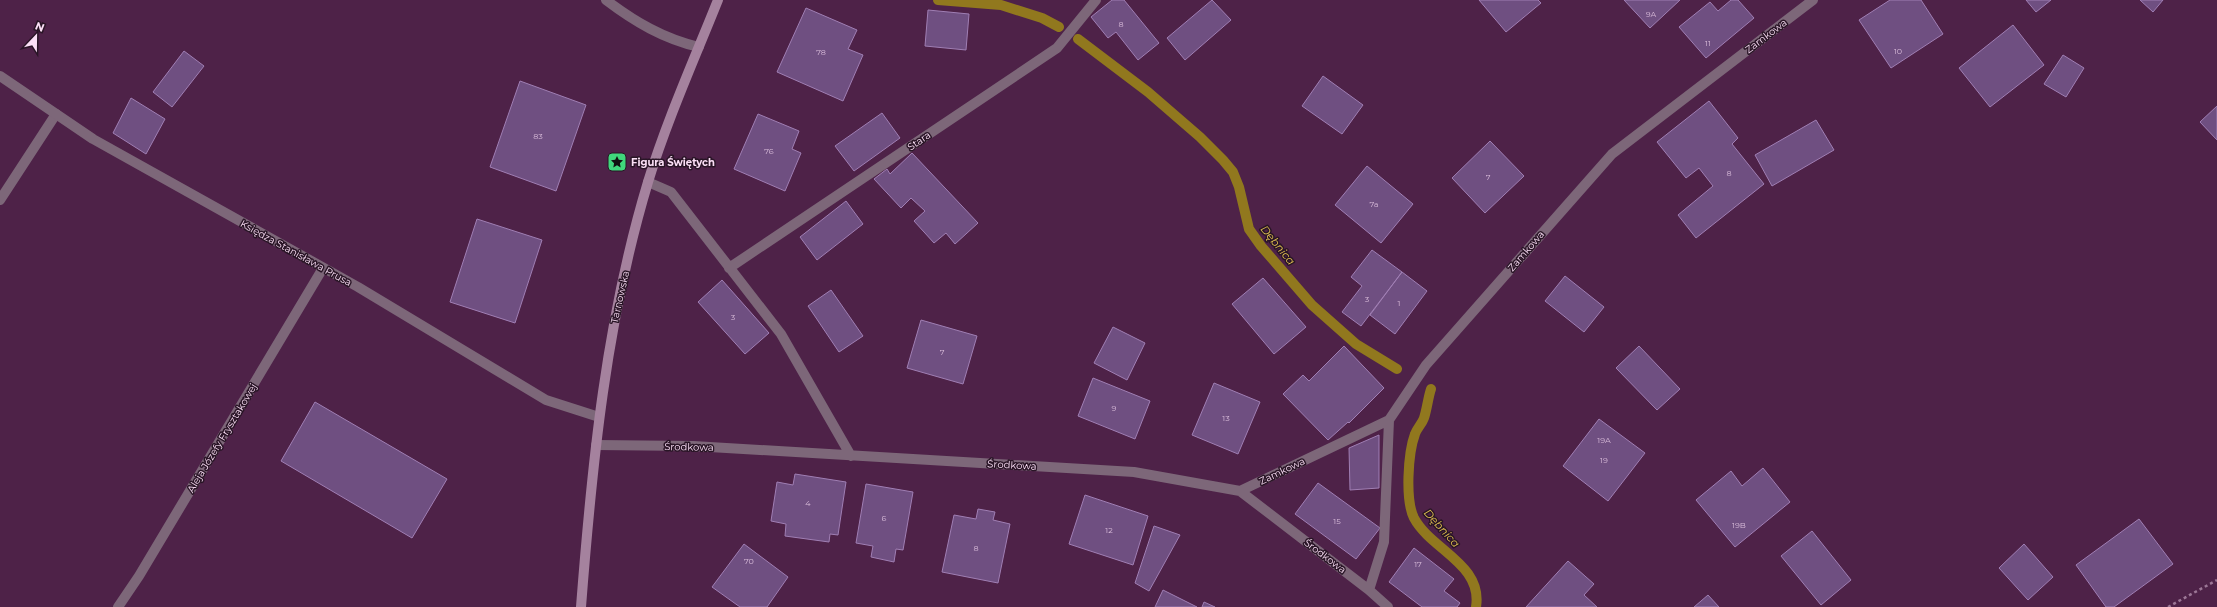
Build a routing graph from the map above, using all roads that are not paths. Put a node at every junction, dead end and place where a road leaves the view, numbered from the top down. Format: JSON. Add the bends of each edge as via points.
{"nodes":[{"id":1,"x":606,"y":0,"type":"edge"},
{"id":2,"x":718,"y":0,"type":"edge"},
{"id":3,"x":1096,"y":0,"type":"edge"},
{"id":4,"x":1813,"y":0,"type":"edge"},
{"id":5,"x":699,"y":47,"type":"junction"},
{"id":6,"x":0,"y":76,"type":"edge"},
{"id":7,"x":56,"y":114,"type":"junction"},
{"id":8,"x":648,"y":182,"type":"junction"},
{"id":9,"x":0,"y":200,"type":"edge"},
{"id":10,"x":323,"y":268,"type":"junction"},
{"id":11,"x":729,"y":268,"type":"junction"},
{"id":12,"x":599,"y":417,"type":"junction"},
{"id":13,"x":1389,"y":420,"type":"junction"},
{"id":14,"x":596,"y":445,"type":"junction"},
{"id":15,"x":851,"y":456,"type":"junction"},
{"id":16,"x":1240,"y":491,"type":"junction"},
{"id":17,"x":1369,"y":590,"type":"junction"},
{"id":18,"x":118,"y":607,"type":"edge"},
{"id":19,"x":581,"y":607,"type":"edge"},
{"id":20,"x":1388,"y":607,"type":"edge"}],
"edges":[{"from":1,"to":5,"type":"street","via":[[633,20],[676,41]]},
{"from":2,"to":5,"type":"main road","name":"Tarnowska"},
{"from":3,"to":11,"type":"street","name":"Stara","via":[[1057,48]]},
{"from":4,"to":13,"type":"street","name":"Zamkowa","via":[[1612,154],[1426,365]]},
{"from":5,"to":8,"type":"main road","name":"Tarnowska"},
{"from":6,"to":7,"type":"street","name":"Księdza Stanisława Prusa"},
{"from":7,"to":9,"type":"street"},
{"from":7,"to":10,"type":"street","name":"Księdza Stanisława Prusa","via":[[93,139]]},
{"from":8,"to":11,"type":"street","via":[[671,192]]},
{"from":8,"to":12,"type":"main road","name":"Tarnowska","via":[[616,310]]},
{"from":10,"to":12,"type":"street","name":"Księdza Stanisława Prusa","via":[[546,400]]},
{"from":10,"to":18,"type":"street","name":"Aleja Józefy Frysztakowej"},
{"from":11,"to":15,"type":"street","via":[[780,334]]},
{"from":12,"to":14,"type":"main road","name":"Tarnowska"},
{"from":13,"to":16,"type":"street","name":"Zamkowa"},
{"from":13,"to":17,"type":"street","via":[[1384,542]]},
{"from":14,"to":15,"type":"street","name":"Środkowa","via":[[694,446]]},
{"from":14,"to":19,"type":"main road","name":"Tarnowska"},
{"from":15,"to":16,"type":"street","name":"Środkowa","via":[[1134,472]]},
{"from":16,"to":17,"type":"street","name":"Środkowa"},
{"from":17,"to":20,"type":"street","name":"Środkowa"}]}
